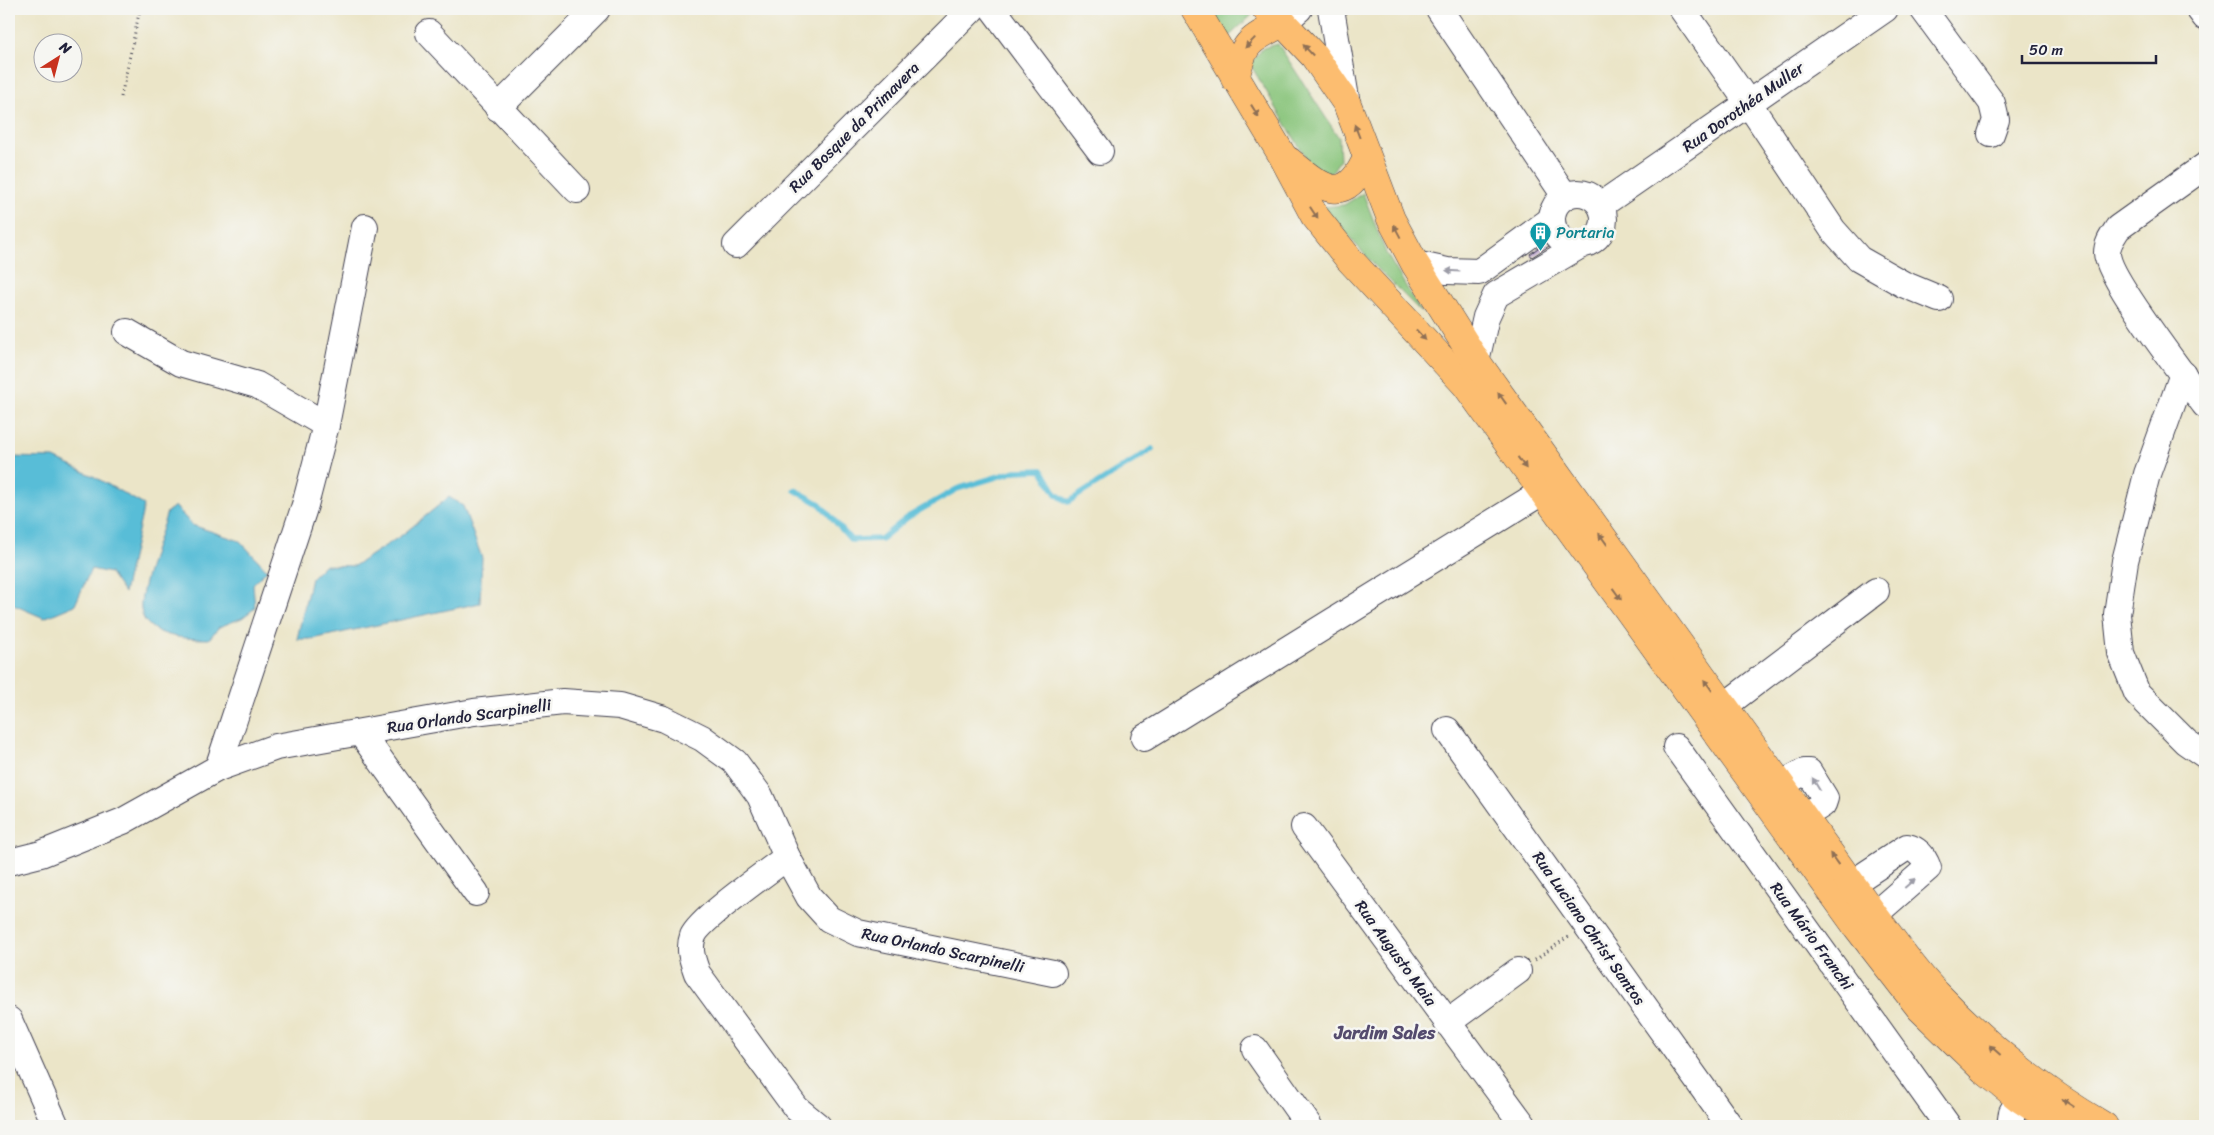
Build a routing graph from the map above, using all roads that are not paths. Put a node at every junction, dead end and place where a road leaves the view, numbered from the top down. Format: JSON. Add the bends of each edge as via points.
{"nodes":[{"id":1,"x":597,"y":9,"type":"edge"},
{"id":2,"x":972,"y":9,"type":"edge"},
{"id":3,"x":993,"y":9,"type":"edge"},
{"id":4,"x":1195,"y":9,"type":"edge"},
{"id":5,"x":1331,"y":9,"type":"edge"},
{"id":6,"x":1439,"y":9,"type":"edge"},
{"id":7,"x":1682,"y":9,"type":"edge"},
{"id":8,"x":1885,"y":9,"type":"edge"},
{"id":9,"x":1924,"y":9,"type":"edge"},
{"id":10,"x":2199,"y":9,"type":"edge"},
{"id":11,"x":1283,"y":13,"type":"edge"},
{"id":12,"x":2205,"y":17,"type":"edge"},
{"id":13,"x":429,"y":33,"type":"dead end"},
{"id":14,"x":1235,"y":79,"type":"junction"},
{"id":15,"x":1347,"y":104,"type":"junction"},
{"id":16,"x":1749,"y":104,"type":"junction"},
{"id":17,"x":498,"y":108,"type":"junction"},
{"id":18,"x":1991,"y":134,"type":"dead end"},
{"id":19,"x":1100,"y":151,"type":"dead end"},
{"id":20,"x":1282,"y":155,"type":"junction"},
{"id":21,"x":1367,"y":158,"type":"junction"},
{"id":22,"x":2205,"y":166,"type":"edge"},
{"id":23,"x":577,"y":190,"type":"dead end"},
{"id":24,"x":1565,"y":196,"type":"junction"},
{"id":25,"x":1601,"y":205,"type":"junction"},
{"id":26,"x":1552,"y":218,"type":"junction"},
{"id":27,"x":365,"y":227,"type":"dead end"},
{"id":28,"x":736,"y":245,"type":"dead end"},
{"id":29,"x":1581,"y":245,"type":"junction"},
{"id":30,"x":1415,"y":264,"type":"junction"},
{"id":31,"x":1479,"y":272,"type":"junction"},
{"id":32,"x":1496,"y":295,"type":"junction"},
{"id":33,"x":1939,"y":299,"type":"dead end"},
{"id":34,"x":127,"y":332,"type":"dead end"},
{"id":35,"x":1476,"y":361,"type":"junction"},
{"id":36,"x":2183,"y":374,"type":"junction"},
{"id":37,"x":2205,"y":405,"type":"edge"},
{"id":38,"x":326,"y":425,"type":"junction"},
{"id":39,"x":1542,"y":492,"type":"junction"},
{"id":40,"x":1876,"y":590,"type":"dead end"},
{"id":41,"x":1723,"y":707,"type":"junction"},
{"id":42,"x":1447,"y":730,"type":"dead end"},
{"id":43,"x":361,"y":733,"type":"junction"},
{"id":44,"x":1144,"y":738,"type":"dead end"},
{"id":45,"x":1676,"y":746,"type":"dead end"},
{"id":46,"x":2205,"y":755,"type":"edge"},
{"id":47,"x":218,"y":768,"type":"junction"},
{"id":48,"x":1304,"y":827,"type":"dead end"},
{"id":49,"x":788,"y":857,"type":"junction"},
{"id":50,"x":9,"y":862,"type":"edge"},
{"id":51,"x":1851,"y":884,"type":"junction"},
{"id":52,"x":476,"y":892,"type":"dead end"},
{"id":53,"x":1874,"y":915,"type":"junction"},
{"id":54,"x":1518,"y":971,"type":"road end"},
{"id":55,"x":1053,"y":973,"type":"dead end"},
{"id":56,"x":9,"y":1020,"type":"edge"},
{"id":57,"x":1448,"y":1023,"type":"junction"},
{"id":58,"x":1254,"y":1048,"type":"dead end"},
{"id":59,"x":2026,"y":1089,"type":"junction"},
{"id":60,"x":56,"y":1126,"type":"edge"},
{"id":61,"x":818,"y":1126,"type":"edge"},
{"id":62,"x":1309,"y":1126,"type":"edge"},
{"id":63,"x":1524,"y":1126,"type":"edge"},
{"id":64,"x":1730,"y":1126,"type":"edge"},
{"id":65,"x":1948,"y":1126,"type":"edge"},
{"id":66,"x":2010,"y":1126,"type":"edge"},
{"id":67,"x":2062,"y":1126,"type":"edge"},
{"id":68,"x":2104,"y":1126,"type":"edge"}],
"edges":[{"from":1,"to":17,"type":"street"},
{"from":2,"to":28,"type":"street","name":"Rua Bosque da Primavera"},
{"from":3,"to":19,"type":"street"},
{"from":4,"to":14,"type":"main road"},
{"from":5,"to":15,"type":"street"},
{"from":6,"to":24,"type":"street"},
{"from":7,"to":16,"type":"street"},
{"from":8,"to":16,"type":"street","name":"Rua Dorothéa Muller"},
{"from":9,"to":18,"type":"street","via":[[1992,103],[1996,120]]},
{"from":10,"to":12,"type":"street"},
{"from":11,"to":14,"type":"main road","one_way":true,"via":[[1251,40],[1241,54]]},
{"from":15,"to":11,"type":"main road","one_way":true},
{"from":13,"to":17,"type":"street"},
{"from":14,"to":20,"type":"main road","one_way":true},
{"from":21,"to":15,"type":"main road","one_way":true},
{"from":16,"to":25,"type":"street","name":"Rua Dorothéa Muller"},
{"from":16,"to":33,"type":"street","via":[[1832,230],[1859,258],[1903,284]]},
{"from":17,"to":23,"type":"street"},
{"from":20,"to":21,"type":"main road","via":[[1312,180],[1339,190],[1352,184]]},
{"from":20,"to":39,"type":"main road","one_way":true,"via":[[1314,215],[1349,259],[1466,385]]},
{"from":30,"to":21,"type":"main road","one_way":true,"via":[[1391,219]]},
{"from":22,"to":36,"type":"street","via":[[2118,228],[2109,242],[2107,254],[2117,281]]},
{"from":24,"to":25,"type":"street","via":[[1585,193]]},
{"from":24,"to":26,"type":"street","via":[[1557,202]]},
{"from":25,"to":29,"type":"street","via":[[1604,213],[1602,231],[1597,238]]},
{"from":26,"to":29,"type":"street","via":[[1558,235],[1572,245]]},
{"from":26,"to":31,"type":"street"},
{"from":27,"to":38,"type":"street"},
{"from":29,"to":32,"type":"street"},
{"from":31,"to":30,"type":"street","one_way":true,"via":[[1447,271]]},
{"from":30,"to":35,"type":"main road"},
{"from":31,"to":32,"type":"street"},
{"from":32,"to":35,"type":"street","via":[[1486,317]]},
{"from":34,"to":38,"type":"street","via":[[180,363],[257,385]]},
{"from":41,"to":35,"type":"main road","one_way":true},
{"from":36,"to":37,"type":"street"},
{"from":36,"to":46,"type":"street","via":[[2147,474],[2125,561],[2117,614],[2121,654],[2137,694],[2186,742]]},
{"from":38,"to":47,"type":"street","via":[[305,506]]},
{"from":39,"to":44,"type":"street"},
{"from":39,"to":59,"type":"main road","one_way":true,"via":[[1920,1008],[1984,1070]]},
{"from":40,"to":41,"type":"street"},
{"from":51,"to":41,"type":"main road","one_way":true},
{"from":42,"to":64,"type":"street","name":"Rua Luciano Christ Santos"},
{"from":43,"to":47,"type":"street","name":"Rua Orlando Scarpinelli","via":[[276,747]]},
{"from":43,"to":49,"type":"street","name":"Rua Orlando Scarpinelli","via":[[474,712],[563,702],[620,706],[664,719],[702,738],[735,762],[760,796]]},
{"from":43,"to":52,"type":"street"},
{"from":45,"to":65,"type":"street","name":"Rua Mário Franchi"},
{"from":47,"to":50,"type":"street","name":"Rua Orlando Scarpinelli","via":[[123,821],[41,854]]},
{"from":48,"to":57,"type":"street","name":"Rua Augusto Maia"},
{"from":49,"to":55,"type":"street","name":"Rua Orlando Scarpinelli","via":[[809,897],[829,920],[858,932]]},
{"from":49,"to":61,"type":"street","via":[[708,919],[693,936],[690,953],[697,973],[790,1100]]},
{"from":51,"to":53,"type":"main road"},
{"from":53,"to":51,"type":"street","one_way":true,"via":[[1928,868],[1925,860],[1914,848],[1907,847]]},
{"from":59,"to":53,"type":"main road","one_way":true,"via":[[1996,1052],[1935,992]]},
{"from":54,"to":57,"type":"street"},
{"from":56,"to":60,"type":"street"},
{"from":57,"to":63,"type":"street","name":"Rua Augusto Maia"},
{"from":58,"to":62,"type":"street"},
{"from":59,"to":66,"type":"street","via":[[2012,1112]]},
{"from":59,"to":67,"type":"main road"},
{"from":68,"to":59,"type":"main road","one_way":true}]}
